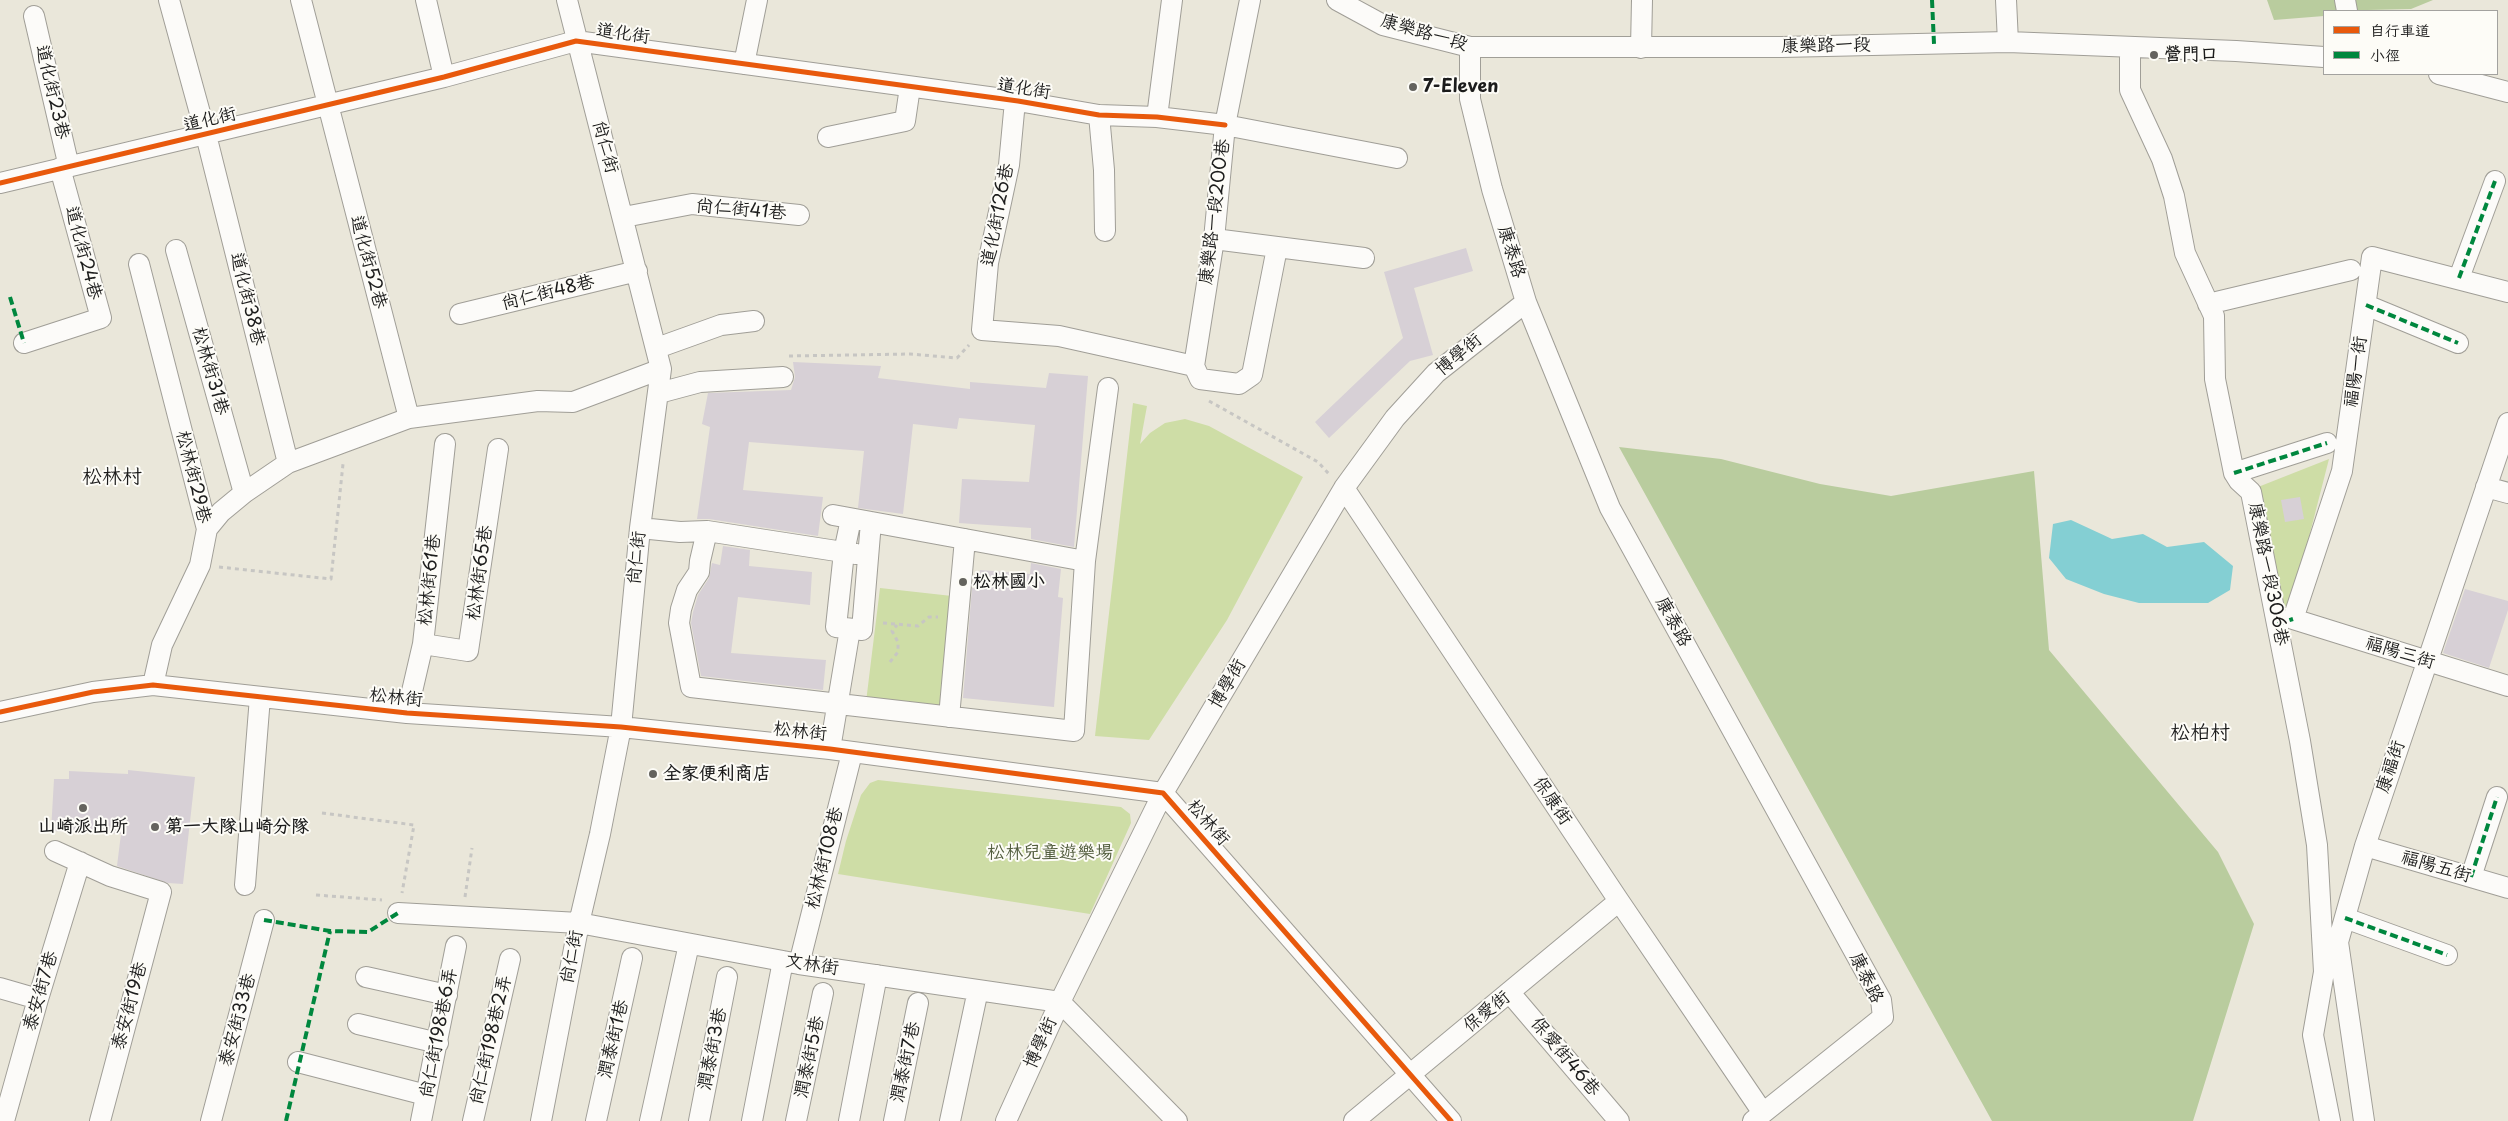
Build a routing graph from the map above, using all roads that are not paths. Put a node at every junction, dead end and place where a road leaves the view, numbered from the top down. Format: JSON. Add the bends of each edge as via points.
{"nodes":[{"id":1,"x":169,"y":0,"type":"edge"},
{"id":2,"x":301,"y":0,"type":"edge"},
{"id":3,"x":426,"y":0,"type":"edge"},
{"id":4,"x":567,"y":0,"type":"edge"},
{"id":5,"x":757,"y":0,"type":"edge"},
{"id":6,"x":1172,"y":0,"type":"edge"},
{"id":7,"x":1250,"y":0,"type":"edge"},
{"id":8,"x":1337,"y":0,"type":"edge"},
{"id":9,"x":1642,"y":0,"type":"edge"},
{"id":10,"x":2006,"y":0,"type":"edge"},
{"id":11,"x":34,"y":16,"type":"dead end"},
{"id":12,"x":576,"y":41,"type":"junction"},
{"id":13,"x":2008,"y":42,"type":"junction"},
{"id":14,"x":2130,"y":47,"type":"junction"},
{"id":15,"x":1470,"y":48,"type":"junction"},
{"id":16,"x":1641,"y":48,"type":"junction"},
{"id":17,"x":2323,"y":57,"type":"edge"},
{"id":18,"x":744,"y":64,"type":"junction"},
{"id":19,"x":2443,"y":75,"type":"edge"},
{"id":20,"x":444,"y":77,"type":"junction"},
{"id":21,"x":910,"y":87,"type":"junction"},
{"id":22,"x":2508,"y":92,"type":"edge"},
{"id":23,"x":1015,"y":101,"type":"junction"},
{"id":24,"x":326,"y":105,"type":"junction"},
{"id":25,"x":1099,"y":115,"type":"junction"},
{"id":26,"x":1157,"y":117,"type":"junction"},
{"id":27,"x":1225,"y":125,"type":"junction"},
{"id":28,"x":206,"y":135,"type":"junction"},
{"id":29,"x":828,"y":137,"type":"dead end"},
{"id":30,"x":1398,"y":158,"type":"dead end"},
{"id":31,"x":64,"y":168,"type":"junction"},
{"id":32,"x":2495,"y":181,"type":"dead end"},
{"id":33,"x":0,"y":183,"type":"edge"},
{"id":34,"x":799,"y":215,"type":"dead end"},
{"id":35,"x":624,"y":217,"type":"junction"},
{"id":36,"x":1106,"y":231,"type":"dead end"},
{"id":37,"x":1214,"y":239,"type":"junction"},
{"id":38,"x":1277,"y":248,"type":"junction"},
{"id":39,"x":176,"y":250,"type":"dead end"},
{"id":40,"x":1364,"y":258,"type":"dead end"},
{"id":41,"x":139,"y":264,"type":"dead end"},
{"id":42,"x":2351,"y":270,"type":"dead end"},
{"id":43,"x":636,"y":271,"type":"junction"},
{"id":44,"x":2459,"y":278,"type":"junction"},
{"id":45,"x":2508,"y":292,"type":"edge"},
{"id":46,"x":1526,"y":302,"type":"junction"},
{"id":47,"x":2208,"y":304,"type":"junction"},
{"id":48,"x":2366,"y":305,"type":"junction"},
{"id":49,"x":460,"y":314,"type":"dead end"},
{"id":50,"x":754,"y":321,"type":"dead end"},
{"id":51,"x":24,"y":343,"type":"dead end"},
{"id":52,"x":2458,"y":343,"type":"dead end"},
{"id":53,"x":657,"y":348,"type":"junction"},
{"id":54,"x":1194,"y":366,"type":"junction"},
{"id":55,"x":661,"y":370,"type":"junction"},
{"id":56,"x":783,"y":377,"type":"dead end"},
{"id":57,"x":1108,"y":388,"type":"dead end"},
{"id":58,"x":659,"y":393,"type":"junction"},
{"id":59,"x":409,"y":418,"type":"junction"},
{"id":60,"x":2508,"y":423,"type":"edge"},
{"id":61,"x":2328,"y":443,"type":"dead end"},
{"id":62,"x":445,"y":444,"type":"dead end"},
{"id":63,"x":498,"y":449,"type":"dead end"},
{"id":64,"x":288,"y":463,"type":"junction"},
{"id":65,"x":2234,"y":473,"type":"junction"},
{"id":66,"x":2486,"y":487,"type":"junction"},
{"id":67,"x":1344,"y":488,"type":"junction"},
{"id":68,"x":244,"y":493,"type":"junction"},
{"id":69,"x":2508,"y":493,"type":"edge"},
{"id":70,"x":871,"y":522,"type":"junction"},
{"id":71,"x":640,"y":528,"type":"junction"},
{"id":72,"x":206,"y":530,"type":"junction"},
{"id":73,"x":707,"y":531,"type":"junction"},
{"id":74,"x":965,"y":539,"type":"junction"},
{"id":75,"x":844,"y":552,"type":"junction"},
{"id":76,"x":868,"y":555,"type":"junction"},
{"id":77,"x":1085,"y":561,"type":"junction"},
{"id":78,"x":2292,"y":619,"type":"joint"},
{"id":79,"x":850,"y":629,"type":"junction"},
{"id":80,"x":423,"y":644,"type":"junction"},
{"id":81,"x":2427,"y":661,"type":"junction"},
{"id":82,"x":153,"y":685,"type":"junction"},
{"id":83,"x":2508,"y":686,"type":"edge"},
{"id":84,"x":260,"y":697,"type":"junction"},
{"id":85,"x":837,"y":704,"type":"junction"},
{"id":86,"x":0,"y":712,"type":"edge"},
{"id":87,"x":407,"y":714,"type":"junction"},
{"id":88,"x":949,"y":717,"type":"junction"},
{"id":89,"x":621,"y":727,"type":"junction"},
{"id":90,"x":830,"y":749,"type":"junction"},
{"id":91,"x":852,"y":752,"type":"junction"},
{"id":92,"x":1163,"y":793,"type":"junction"},
{"id":93,"x":2497,"y":797,"type":"dead end"},
{"id":94,"x":2365,"y":846,"type":"junction"},
{"id":95,"x":55,"y":851,"type":"dead end"},
{"id":96,"x":80,"y":862,"type":"junction"},
{"id":97,"x":2471,"y":877,"type":"junction"},
{"id":98,"x":245,"y":885,"type":"dead end"},
{"id":99,"x":2508,"y":888,"type":"edge"},
{"id":100,"x":1619,"y":901,"type":"junction"},
{"id":101,"x":399,"y":908,"type":"road end"},
{"id":102,"x":2345,"y":918,"type":"junction"},
{"id":103,"x":264,"y":920,"type":"dead end"},
{"id":104,"x":579,"y":924,"type":"junction"},
{"id":105,"x":689,"y":944,"type":"junction"},
{"id":106,"x":456,"y":946,"type":"dead end"},
{"id":107,"x":2447,"y":954,"type":"dead end"},
{"id":108,"x":632,"y":958,"type":"dead end"},
{"id":109,"x":510,"y":959,"type":"dead end"},
{"id":110,"x":791,"y":962,"type":"junction"},
{"id":111,"x":877,"y":975,"type":"junction"},
{"id":112,"x":366,"y":977,"type":"dead end"},
{"id":113,"x":727,"y":977,"type":"dead end"},
{"id":114,"x":0,"y":988,"type":"edge"},
{"id":115,"x":978,"y":990,"type":"junction"},
{"id":116,"x":823,"y":993,"type":"dead end"},
{"id":117,"x":1510,"y":993,"type":"junction"},
{"id":118,"x":447,"y":995,"type":"junction"},
{"id":119,"x":38,"y":999,"type":"junction"},
{"id":120,"x":1060,"y":1002,"type":"junction"},
{"id":121,"x":918,"y":1003,"type":"dead end"},
{"id":122,"x":358,"y":1024,"type":"dead end"},
{"id":123,"x":438,"y":1043,"type":"junction"},
{"id":124,"x":298,"y":1062,"type":"dead end"},
{"id":125,"x":1411,"y":1074,"type":"junction"},
{"id":126,"x":426,"y":1096,"type":"junction"},
{"id":127,"x":1758,"y":1117,"type":"edge"},
{"id":128,"x":4,"y":1121,"type":"edge"},
{"id":129,"x":100,"y":1121,"type":"edge"},
{"id":130,"x":211,"y":1121,"type":"edge"},
{"id":131,"x":421,"y":1121,"type":"edge"},
{"id":132,"x":473,"y":1121,"type":"edge"},
{"id":133,"x":541,"y":1121,"type":"edge"},
{"id":134,"x":596,"y":1121,"type":"edge"},
{"id":135,"x":650,"y":1121,"type":"edge"},
{"id":136,"x":699,"y":1121,"type":"edge"},
{"id":137,"x":752,"y":1121,"type":"edge"},
{"id":138,"x":796,"y":1121,"type":"edge"},
{"id":139,"x":849,"y":1121,"type":"edge"},
{"id":140,"x":894,"y":1121,"type":"edge"},
{"id":141,"x":950,"y":1121,"type":"edge"},
{"id":142,"x":1006,"y":1121,"type":"edge"},
{"id":143,"x":1176,"y":1121,"type":"edge"},
{"id":144,"x":1354,"y":1121,"type":"edge"},
{"id":145,"x":1451,"y":1121,"type":"edge"},
{"id":146,"x":1619,"y":1121,"type":"edge"},
{"id":147,"x":2330,"y":1121,"type":"edge"},
{"id":148,"x":2364,"y":1121,"type":"edge"}],
"edges":[{"from":1,"to":28,"type":"street","name":"道化街38巷"},
{"from":2,"to":24,"type":"street","name":"道化街52巷"},
{"from":3,"to":20,"type":"street"},
{"from":4,"to":12,"type":"street","name":"尚仁街"},
{"from":5,"to":18,"type":"street"},
{"from":6,"to":26,"type":"street"},
{"from":7,"to":27,"type":"street","name":"康樂路一段200巷"},
{"from":8,"to":15,"type":"street","name":"康樂路一段","via":[[1383,25]]},
{"from":9,"to":16,"type":"street"},
{"from":10,"to":13,"type":"street"},
{"from":11,"to":31,"type":"street","name":"道化街23巷"},
{"from":12,"to":18,"type":"street","name":"道化街"},
{"from":12,"to":20,"type":"street","name":"道化街"},
{"from":12,"to":35,"type":"street","name":"尚仁街"},
{"from":13,"to":14,"type":"street","name":"康樂路一段"},
{"from":13,"to":16,"type":"street","name":"康樂路一段"},
{"from":14,"to":17,"type":"street","name":"康樂路一段"},
{"from":14,"to":47,"type":"street","via":[[2130,90],[2162,159],[2174,196],[2185,253]]},
{"from":15,"to":16,"type":"street","name":"康樂路一段"},
{"from":15,"to":46,"type":"street","name":"康泰路","via":[[1470,99],[1492,189]]},
{"from":18,"to":21,"type":"street","name":"道化街"},
{"from":19,"to":22,"type":"street"},
{"from":20,"to":24,"type":"street","name":"道化街"},
{"from":21,"to":23,"type":"street","name":"道化街"},
{"from":21,"to":29,"type":"street","via":[[905,121]]},
{"from":23,"to":25,"type":"street","name":"道化街"},
{"from":23,"to":54,"type":"street","name":"道化街126巷","via":[[1009,165],[988,263],[982,330],[1059,336]]},
{"from":24,"to":28,"type":"street","name":"道化街"},
{"from":24,"to":59,"type":"street","name":"道化街52巷"},
{"from":25,"to":26,"type":"street","name":"道化街"},
{"from":25,"to":36,"type":"street"},
{"from":26,"to":27,"type":"street","name":"道化街"},
{"from":27,"to":30,"type":"street","name":"道化街"},
{"from":27,"to":37,"type":"street","name":"康樂路一段200巷"},
{"from":28,"to":31,"type":"street","name":"道化街"},
{"from":28,"to":64,"type":"street","name":"道化街38巷"},
{"from":31,"to":33,"type":"street","name":"道化街"},
{"from":31,"to":51,"type":"street","name":"道化街24巷","via":[[101,318]]},
{"from":32,"to":44,"type":"street"},
{"from":34,"to":35,"type":"street","name":"尚仁街41巷","via":[[692,204]]},
{"from":35,"to":43,"type":"street","name":"尚仁街"},
{"from":37,"to":38,"type":"street"},
{"from":37,"to":54,"type":"street","name":"康樂路一段200巷"},
{"from":38,"to":40,"type":"street"},
{"from":38,"to":54,"type":"street","via":[[1252,374],[1239,384],[1200,379]]},
{"from":39,"to":68,"type":"street","name":"松林街31巷"},
{"from":41,"to":72,"type":"street","name":"松林街29巷"},
{"from":42,"to":47,"type":"street"},
{"from":43,"to":49,"type":"street","name":"尚仁街48巷"},
{"from":43,"to":53,"type":"street","name":"尚仁街"},
{"from":44,"to":45,"type":"street","name":"福陽一街"},
{"from":44,"to":48,"type":"street","name":"福陽一街","via":[[2372,257]]},
{"from":46,"to":67,"type":"street","name":"博學街","via":[[1436,373],[1395,418]]},
{"from":46,"to":127,"type":"street","name":"康泰路","via":[[1610,508],[1881,1000],[1883,1017]]},
{"from":47,"to":65,"type":"street","via":[[2214,316],[2215,379]]},
{"from":48,"to":52,"type":"street"},
{"from":48,"to":78,"type":"street","name":"福陽一街","via":[[2342,471]]},
{"from":50,"to":53,"type":"street","via":[[721,325]]},
{"from":53,"to":55,"type":"street","name":"尚仁街"},
{"from":55,"to":58,"type":"street","name":"尚仁街"},
{"from":55,"to":59,"type":"street","via":[[573,402],[538,401]]},
{"from":56,"to":58,"type":"street","via":[[700,382]]},
{"from":57,"to":77,"type":"street"},
{"from":58,"to":71,"type":"street","name":"尚仁街"},
{"from":59,"to":64,"type":"street"},
{"from":60,"to":66,"type":"street","name":"康福街"},
{"from":61,"to":65,"type":"street"},
{"from":62,"to":80,"type":"street","name":"松林街61巷"},
{"from":63,"to":80,"type":"street","name":"松林街65巷","via":[[468,651]]},
{"from":64,"to":68,"type":"street"},
{"from":65,"to":147,"type":"street","name":"康樂路一段306巷","via":[[2251,492],[2317,845],[2324,972],[2313,1035]]},
{"from":66,"to":69,"type":"street"},
{"from":66,"to":81,"type":"street","name":"康福街"},
{"from":67,"to":92,"type":"street","name":"博學街"},
{"from":67,"to":100,"type":"street","name":"保康街"},
{"from":68,"to":72,"type":"street"},
{"from":70,"to":74,"type":"street"},
{"from":70,"to":75,"type":"street","via":[[842,517]]},
{"from":70,"to":76,"type":"street"},
{"from":71,"to":73,"type":"street"},
{"from":71,"to":89,"type":"street","name":"尚仁街"},
{"from":72,"to":82,"type":"street","name":"松林街29巷","via":[[200,565],[162,645]]},
{"from":73,"to":75,"type":"street"},
{"from":73,"to":85,"type":"street","via":[[699,572],[687,590],[679,623],[691,687]]},
{"from":74,"to":77,"type":"street"},
{"from":74,"to":88,"type":"street"},
{"from":75,"to":76,"type":"street"},
{"from":75,"to":79,"type":"street","via":[[836,627]]},
{"from":76,"to":79,"type":"street","via":[[862,630]]},
{"from":77,"to":88,"type":"street","via":[[1074,731]]},
{"from":78,"to":81,"type":"street","name":"福陽三街"},
{"from":79,"to":85,"type":"street"},
{"from":80,"to":87,"type":"street","name":"松林街61巷"},
{"from":81,"to":83,"type":"street","name":"福陽三街"},
{"from":81,"to":94,"type":"street","name":"康福街"},
{"from":82,"to":84,"type":"street","name":"松林街"},
{"from":82,"to":86,"type":"street","name":"松林街","via":[[93,692]]},
{"from":84,"to":87,"type":"street","name":"松林街"},
{"from":84,"to":98,"type":"street"},
{"from":85,"to":88,"type":"street"},
{"from":85,"to":90,"type":"street"},
{"from":87,"to":89,"type":"street","name":"松林街"},
{"from":89,"to":90,"type":"street","name":"松林街"},
{"from":89,"to":104,"type":"street","name":"尚仁街"},
{"from":90,"to":91,"type":"street","name":"松林街"},
{"from":91,"to":92,"type":"street","name":"松林街"},
{"from":91,"to":110,"type":"street","name":"松林街108巷"},
{"from":92,"to":120,"type":"street","name":"博學街"},
{"from":92,"to":125,"type":"street","name":"松林街"},
{"from":93,"to":97,"type":"street"},
{"from":94,"to":97,"type":"street","name":"福陽五街"},
{"from":94,"to":102,"type":"street","name":"康福街"},
{"from":95,"to":96,"type":"street"},
{"from":96,"to":119,"type":"street","name":"泰安街7巷"},
{"from":96,"to":129,"type":"street","name":"泰安街19巷","via":[[110,876],[161,892]]},
{"from":97,"to":99,"type":"street","name":"福陽五街"},
{"from":100,"to":117,"type":"street","name":"保愛街"},
{"from":100,"to":127,"type":"street","name":"保康街"},
{"from":101,"to":104,"type":"street","name":"文林街","via":[[462,917]]},
{"from":102,"to":107,"type":"street"},
{"from":102,"to":148,"type":"street","name":"康福街","via":[[2338,942]]},
{"from":103,"to":130,"type":"street","name":"泰安街33巷"},
{"from":104,"to":105,"type":"street","name":"文林街"},
{"from":104,"to":133,"type":"street","name":"尚仁街"},
{"from":105,"to":110,"type":"street","name":"文林街"},
{"from":105,"to":135,"type":"street"},
{"from":106,"to":118,"type":"street","name":"尚仁街198巷6弄"},
{"from":108,"to":134,"type":"street","name":"潤泰街1巷"},
{"from":109,"to":132,"type":"street","name":"尚仁街198巷2弄"},
{"from":110,"to":111,"type":"street","name":"文林街"},
{"from":110,"to":137,"type":"street","name":"松林街108巷"},
{"from":111,"to":115,"type":"street","name":"文林街"},
{"from":111,"to":139,"type":"street"},
{"from":112,"to":118,"type":"street"},
{"from":113,"to":136,"type":"street","name":"潤泰街3巷"},
{"from":114,"to":119,"type":"street"},
{"from":115,"to":120,"type":"street","name":"文林街"},
{"from":115,"to":141,"type":"street"},
{"from":116,"to":138,"type":"street","name":"潤泰街5巷"},
{"from":117,"to":125,"type":"street","name":"保愛街"},
{"from":117,"to":146,"type":"street","name":"保愛街46巷"},
{"from":118,"to":123,"type":"street","name":"尚仁街198巷6弄"},
{"from":119,"to":128,"type":"street","name":"泰安街7巷"},
{"from":120,"to":142,"type":"street","name":"博學街"},
{"from":120,"to":143,"type":"street"},
{"from":121,"to":140,"type":"street","name":"潤泰街7巷"},
{"from":122,"to":123,"type":"street"},
{"from":123,"to":126,"type":"street","name":"尚仁街198巷6弄"},
{"from":124,"to":126,"type":"street"},
{"from":125,"to":144,"type":"street","name":"保愛街"},
{"from":125,"to":145,"type":"street","name":"松林街"},
{"from":126,"to":131,"type":"street","name":"尚仁街198巷6弄"}]}
